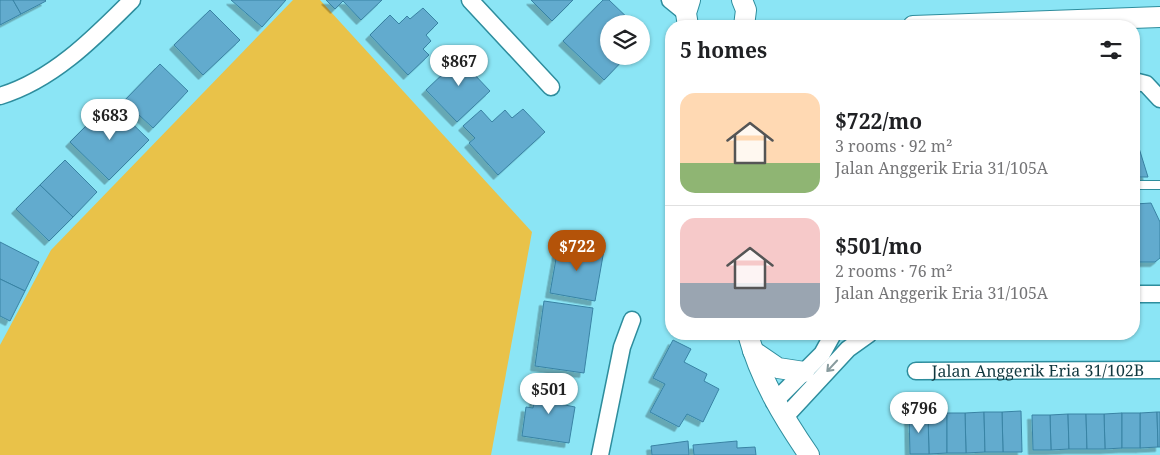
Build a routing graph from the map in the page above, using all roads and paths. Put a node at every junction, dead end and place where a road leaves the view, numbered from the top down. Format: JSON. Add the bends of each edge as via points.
{"nodes":[{"id":1,"x":132,"y":0,"type":"edge"},
{"id":2,"x":470,"y":0,"type":"edge"},
{"id":3,"x":670,"y":0,"type":"edge"},
{"id":4,"x":742,"y":0,"type":"edge"},
{"id":5,"x":688,"y":13,"type":"edge"},
{"id":6,"x":1160,"y":17,"type":"edge"},
{"id":7,"x":745,"y":20,"type":"edge"},
{"id":8,"x":1096,"y":20,"type":"edge"},
{"id":9,"x":1140,"y":82,"type":"edge"},
{"id":10,"x":551,"y":86,"type":"dead end"},
{"id":11,"x":0,"y":96,"type":"edge"},
{"id":12,"x":1160,"y":99,"type":"edge"},
{"id":13,"x":1140,"y":185,"type":"edge"},
{"id":14,"x":1160,"y":185,"type":"edge"},
{"id":15,"x":1140,"y":294,"type":"edge"},
{"id":16,"x":1160,"y":294,"type":"edge"},
{"id":17,"x":632,"y":320,"type":"dead end"},
{"id":18,"x":830,"y":340,"type":"edge"},
{"id":19,"x":861,"y":340,"type":"edge"},
{"id":20,"x":750,"y":343,"type":"edge"},
{"id":21,"x":1160,"y":370,"type":"edge"},
{"id":22,"x":916,"y":371,"type":"dead end"},
{"id":23,"x":804,"y":372,"type":"junction"},
{"id":24,"x":779,"y":410,"type":"junction"},
{"id":25,"x":600,"y":455,"type":"edge"},
{"id":26,"x":809,"y":455,"type":"edge"}],
"edges":[{"from":1,"to":11,"type":"street","via":[[84,48],[46,74]]},
{"from":2,"to":10,"type":"street"},
{"from":3,"to":5,"type":"street"},
{"from":4,"to":7,"type":"street","via":[[746,10]]},
{"from":6,"to":8,"type":"street"},
{"from":9,"to":12,"type":"street","via":[[1146,84]]},
{"from":13,"to":14,"type":"lane"},
{"from":15,"to":16,"type":"street"},
{"from":17,"to":25,"type":"street","via":[[622,347]]},
{"from":18,"to":23,"type":"street","via":[[822,354]]},
{"from":19,"to":24,"type":"street","one_way":true},
{"from":20,"to":23,"type":"street","via":[[778,368]]},
{"from":20,"to":24,"type":"street"},
{"from":21,"to":22,"type":"street","name":"Jalan Anggerik Eria 31/102B"},
{"from":23,"to":24,"type":"street"},
{"from":24,"to":26,"type":"street"}]}
